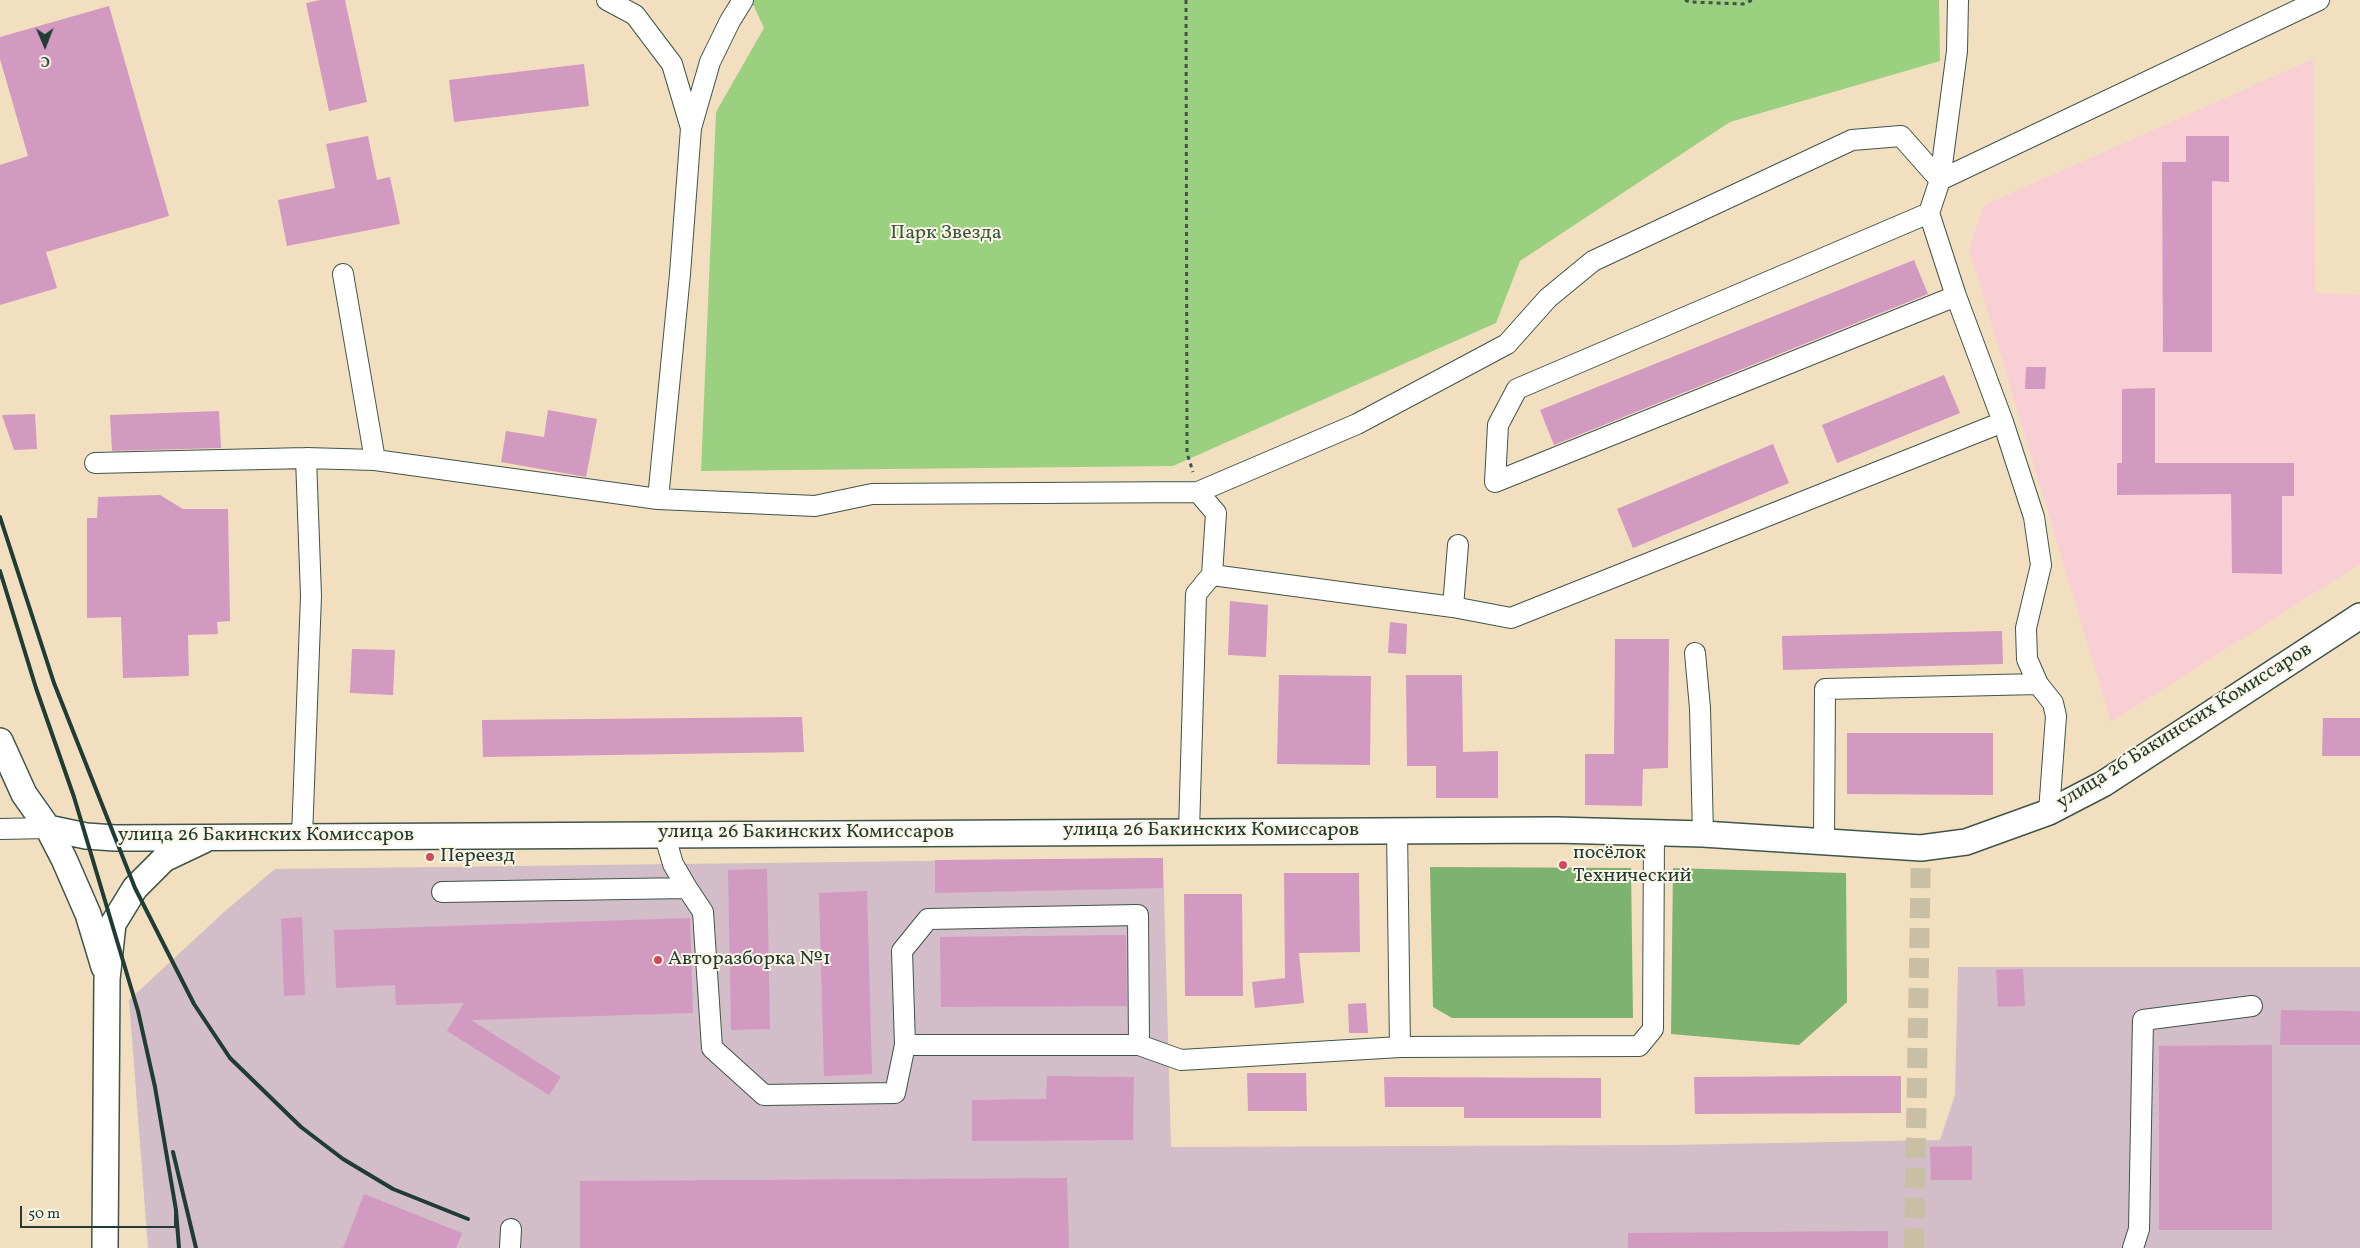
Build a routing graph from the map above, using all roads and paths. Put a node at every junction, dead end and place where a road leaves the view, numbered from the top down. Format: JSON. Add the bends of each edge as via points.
{"nodes":[{"id":1,"x":607,"y":0,"type":"edge"},
{"id":2,"x":743,"y":0,"type":"edge"},
{"id":3,"x":1186,"y":0,"type":"edge"},
{"id":4,"x":1685,"y":0,"type":"edge"},
{"id":5,"x":1753,"y":0,"type":"edge"},
{"id":6,"x":1958,"y":0,"type":"edge"},
{"id":7,"x":2319,"y":0,"type":"edge"},
{"id":8,"x":691,"y":128,"type":"junction"},
{"id":9,"x":1940,"y":180,"type":"junction"},
{"id":10,"x":1929,"y":212,"type":"junction"},
{"id":11,"x":344,"y":274,"type":"dead end"},
{"id":12,"x":1956,"y":296,"type":"junction"},
{"id":13,"x":2003,"y":422,"type":"junction"},
{"id":14,"x":306,"y":458,"type":"junction"},
{"id":15,"x":375,"y":460,"type":"junction"},
{"id":16,"x":95,"y":463,"type":"dead end"},
{"id":17,"x":1198,"y":492,"type":"junction"},
{"id":18,"x":658,"y":499,"type":"junction"},
{"id":19,"x":1458,"y":545,"type":"dead end"},
{"id":20,"x":1212,"y":575,"type":"junction"},
{"id":21,"x":1453,"y":607,"type":"junction"},
{"id":22,"x":2360,"y":616,"type":"edge"},
{"id":23,"x":1695,"y":653,"type":"dead end"},
{"id":24,"x":2038,"y":684,"type":"junction"},
{"id":25,"x":0,"y":741,"type":"edge"},
{"id":26,"x":2050,"y":812,"type":"junction"},
{"id":27,"x":48,"y":828,"type":"junction"},
{"id":28,"x":0,"y":829,"type":"edge"},
{"id":29,"x":1189,"y":830,"type":"junction"},
{"id":30,"x":1397,"y":830,"type":"junction"},
{"id":31,"x":1654,"y":832,"type":"junction"},
{"id":32,"x":664,"y":833,"type":"junction"},
{"id":33,"x":1703,"y":834,"type":"junction"},
{"id":34,"x":213,"y":836,"type":"junction"},
{"id":35,"x":302,"y":837,"type":"junction"},
{"id":36,"x":1824,"y":841,"type":"junction"},
{"id":37,"x":688,"y":888,"type":"junction"},
{"id":38,"x":442,"y":892,"type":"dead end"},
{"id":39,"x":107,"y":979,"type":"junction"},
{"id":40,"x":2252,"y":1006,"type":"dead end"},
{"id":41,"x":905,"y":1045,"type":"junction"},
{"id":42,"x":1139,"y":1045,"type":"junction"},
{"id":43,"x":1400,"y":1048,"type":"junction"},
{"id":44,"x":106,"y":1248,"type":"edge"},
{"id":45,"x":2134,"y":1248,"type":"edge"}],
"edges":[{"from":1,"to":8,"type":"street","via":[[635,14],[672,64]]},
{"from":2,"to":8,"type":"street","via":[[710,62]]},
{"from":3,"to":17,"type":"path","via":[[1188,453]]},
{"from":4,"to":5,"type":"path","via":[[1743,4]]},
{"from":6,"to":9,"type":"street","via":[[1957,51]]},
{"from":7,"to":9,"type":"street"},
{"from":8,"to":18,"type":"street"},
{"from":9,"to":10,"type":"street"},
{"from":9,"to":17,"type":"street","via":[[1901,136],[1852,140],[1593,261],[1548,298],[1507,344],[1356,424]]},
{"from":10,"to":12,"type":"street"},
{"from":10,"to":12,"type":"street","via":[[1517,389],[1498,425],[1494,482]]},
{"from":11,"to":15,"type":"street"},
{"from":12,"to":13,"type":"street"},
{"from":13,"to":21,"type":"street","via":[[1511,618]]},
{"from":13,"to":24,"type":"street","via":[[2034,517],[2041,565],[2026,628],[2028,659]]},
{"from":14,"to":15,"type":"street"},
{"from":14,"to":16,"type":"street"},
{"from":14,"to":35,"type":"street","via":[[311,596]]},
{"from":15,"to":18,"type":"street"},
{"from":17,"to":18,"type":"street","via":[[872,494],[815,506]]},
{"from":17,"to":20,"type":"street","via":[[1216,513]]},
{"from":19,"to":21,"type":"street"},
{"from":20,"to":21,"type":"street"},
{"from":20,"to":29,"type":"street","via":[[1196,594]]},
{"from":22,"to":26,"type":"main road","name":"улица 26 Бакинских Комиссаров","via":[[2103,784]]},
{"from":23,"to":33,"type":"street","via":[[1700,708]]},
{"from":24,"to":26,"type":"street","via":[[2053,702],[2056,716]]},
{"from":24,"to":36,"type":"street","via":[[1825,689]]},
{"from":25,"to":27,"type":"main road","via":[[24,794]]},
{"from":26,"to":36,"type":"main road","name":"улица 26 Бакинских Комиссаров","via":[[1966,842],[1921,848]]},
{"from":27,"to":28,"type":"street","name":"улица 26 Бакинских Комиссаров"},
{"from":27,"to":34,"type":"main road","name":"улица 26 Бакинских Комиссаров","via":[[115,838]]},
{"from":27,"to":39,"type":"main road","via":[[88,914]]},
{"from":29,"to":30,"type":"main road","name":"улица 26 Бакинских Комиссаров"},
{"from":29,"to":32,"type":"main road","name":"улица 26 Бакинских Комиссаров"},
{"from":30,"to":31,"type":"main road","name":"улица 26 Бакинских Комиссаров"},
{"from":30,"to":43,"type":"street"},
{"from":31,"to":33,"type":"main road","name":"улица 26 Бакинских Комиссаров"},
{"from":31,"to":43,"type":"street","via":[[1653,1030],[1639,1046]]},
{"from":32,"to":35,"type":"main road","name":"улица 26 Бакинских Комиссаров"},
{"from":32,"to":37,"type":"street","via":[[673,864]]},
{"from":33,"to":36,"type":"main road","name":"улица 26 Бакинских Комиссаров"},
{"from":34,"to":35,"type":"main road","name":"улица 26 Бакинских Комиссаров"},
{"from":34,"to":39,"type":"main road","via":[[164,859],[135,888],[113,924]]},
{"from":37,"to":38,"type":"street"},
{"from":37,"to":41,"type":"street","via":[[703,912],[712,1048],[764,1095],[895,1092]]},
{"from":39,"to":44,"type":"main road"},
{"from":40,"to":45,"type":"street","via":[[2143,1020],[2139,1229]]},
{"from":41,"to":42,"type":"street"},
{"from":41,"to":42,"type":"street","via":[[902,951],[928,919],[1138,915]]},
{"from":42,"to":43,"type":"street","via":[[1182,1060]]}]}
